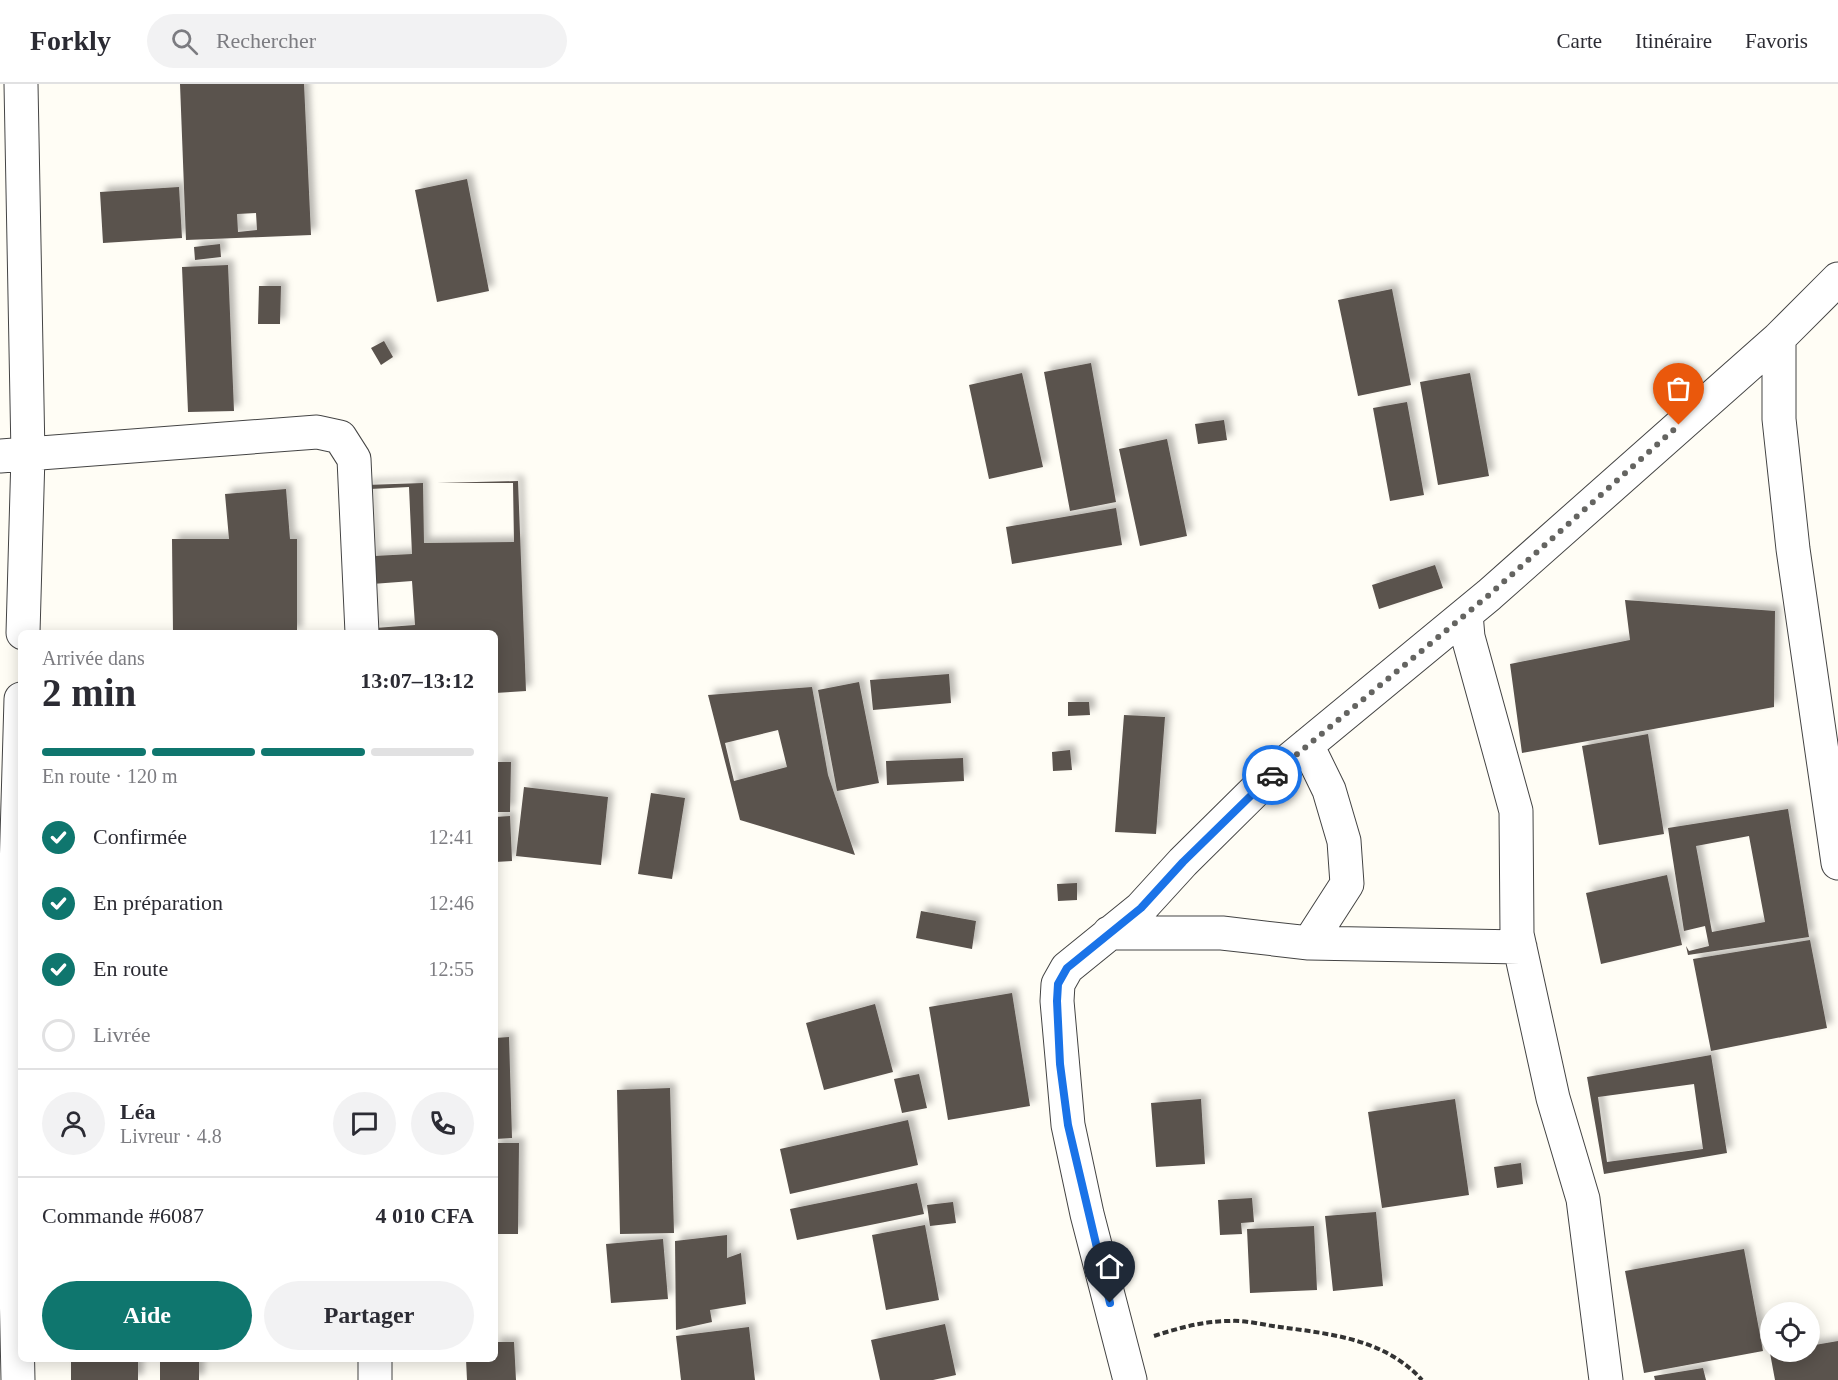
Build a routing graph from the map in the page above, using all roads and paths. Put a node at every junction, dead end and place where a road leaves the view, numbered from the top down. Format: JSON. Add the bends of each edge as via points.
{"nodes":[{"id":1,"x":21,"y":84,"type":"edge"},
{"id":2,"x":1838,"y":279,"type":"edge"},
{"id":3,"x":1779,"y":338,"type":"junction"},
{"id":4,"x":14,"y":455,"type":"edge"},
{"id":5,"x":1466,"y":614,"type":"junction"},
{"id":6,"x":23,"y":630,"type":"edge"},
{"id":7,"x":362,"y":630,"type":"edge"},
{"id":8,"x":1307,"y":745,"type":"junction"},
{"id":9,"x":18,"y":802,"type":"edge"},
{"id":10,"x":1838,"y":862,"type":"edge"},
{"id":11,"x":1109,"y":933,"type":"junction"},
{"id":12,"x":1309,"y":943,"type":"junction"},
{"id":13,"x":1520,"y":947,"type":"junction"},
{"id":14,"x":1122,"y":1347,"type":"junction"},
{"id":15,"x":375,"y":1362,"type":"edge"},
{"id":16,"x":18,"y":1380,"type":"edge"},
{"id":17,"x":375,"y":1380,"type":"edge"},
{"id":18,"x":1130,"y":1380,"type":"edge"},
{"id":19,"x":1422,"y":1380,"type":"edge"},
{"id":20,"x":1606,"y":1380,"type":"edge"}],
"edges":[{"from":1,"to":4,"type":"street"},
{"from":2,"to":3,"type":"street"},
{"from":3,"to":5,"type":"street"},
{"from":3,"to":10,"type":"street","via":[[1779,419],[1793,549]]},
{"from":4,"to":6,"type":"street"},
{"from":4,"to":7,"type":"street","via":[[317,432],[340,437],[354,459]]},
{"from":5,"to":8,"type":"street"},
{"from":5,"to":13,"type":"street","via":[[1468,637],[1516,811]]},
{"from":8,"to":11,"type":"street","via":[[1256,790],[1141,908]]},
{"from":8,"to":12,"type":"street","via":[[1329,790],[1344,841],[1347,884]]},
{"from":9,"to":16,"type":"street","via":[[11,1044]]},
{"from":11,"to":12,"type":"street","via":[[1222,933]]},
{"from":11,"to":14,"type":"street","via":[[1067,968],[1058,984],[1057,1001],[1068,1125]]},
{"from":12,"to":13,"type":"street"},
{"from":13,"to":20,"type":"street","via":[[1553,1098],[1583,1199]]},
{"from":14,"to":18,"type":"street"},
{"from":14,"to":19,"type":"path","via":[[1185,1325],[1231,1320],[1329,1334],[1376,1346],[1411,1368]]},
{"from":15,"to":17,"type":"street"}]}
